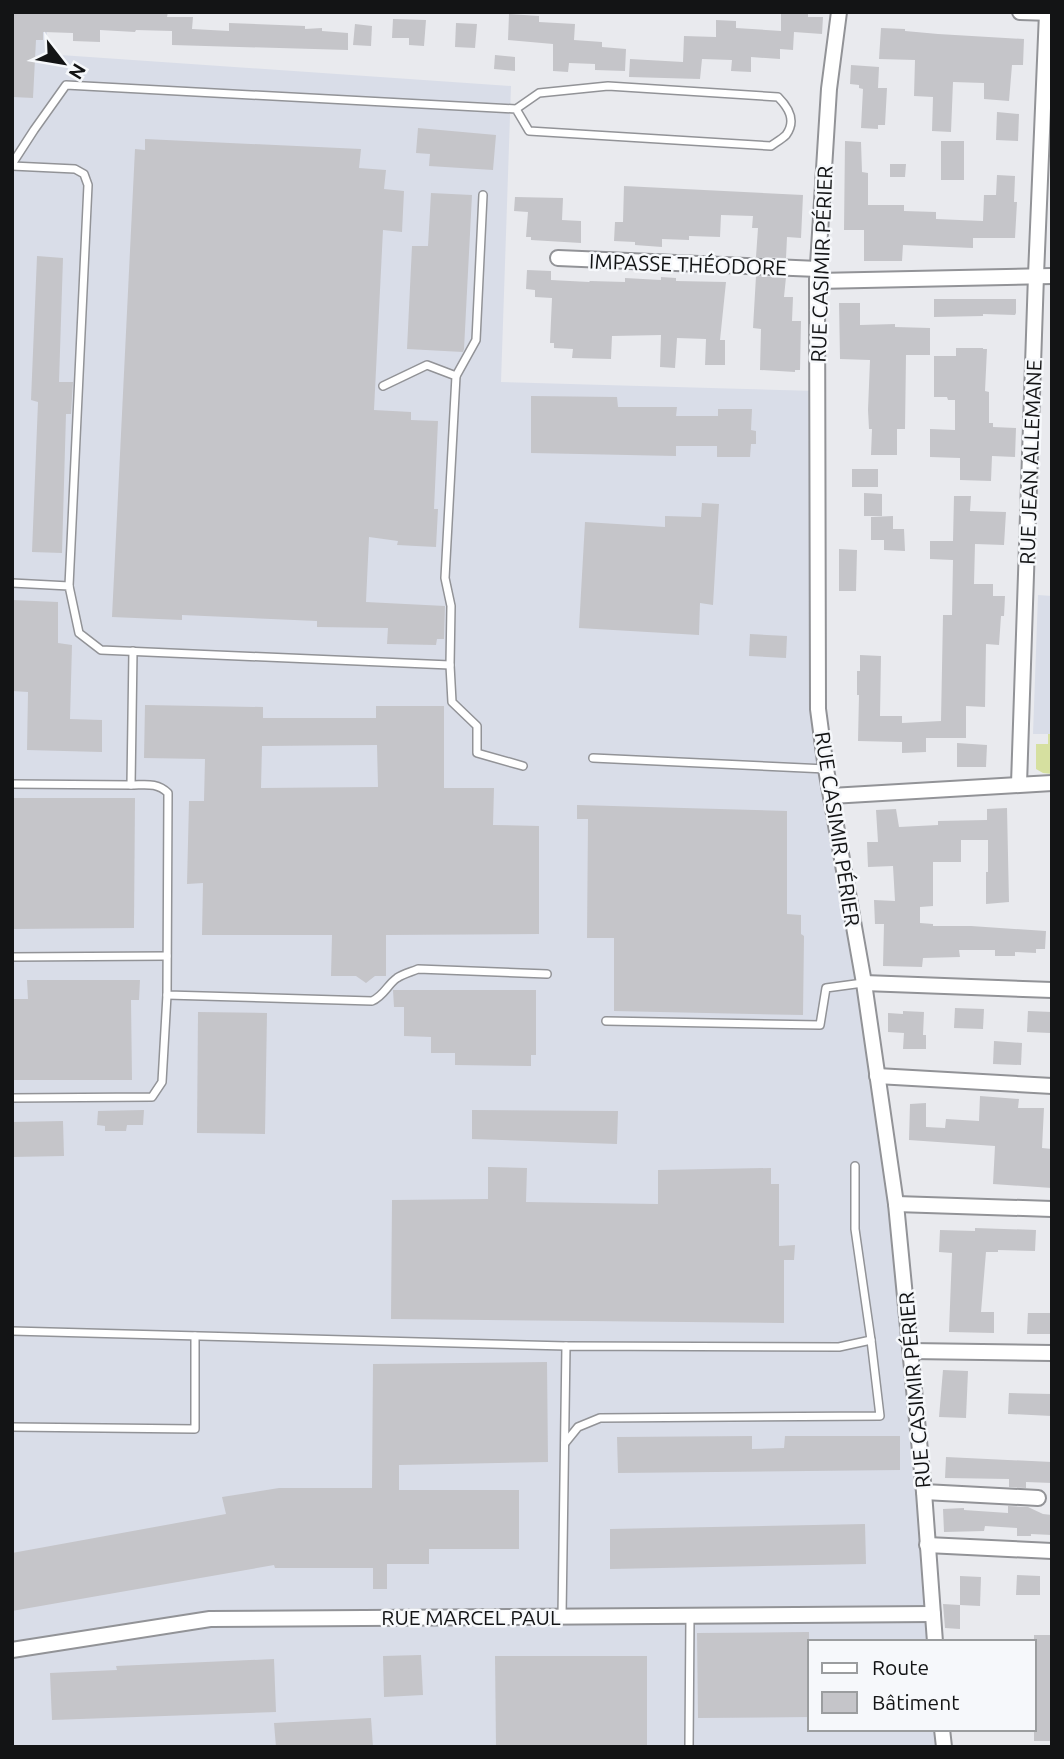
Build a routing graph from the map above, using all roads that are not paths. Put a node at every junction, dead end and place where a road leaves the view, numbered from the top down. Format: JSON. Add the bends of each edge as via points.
{"nodes":[{"id":1,"x":839,"y":12,"type":"edge"},
{"id":2,"x":1020,"y":12,"type":"edge"},
{"id":3,"x":1049,"y":13,"type":"edge"},
{"id":4,"x":516,"y":109,"type":"junction"},
{"id":5,"x":12,"y":165,"type":"edge"},
{"id":6,"x":483,"y":195,"type":"dead end"},
{"id":7,"x":558,"y":258,"type":"dead end"},
{"id":8,"x":817,"y":275,"type":"junction"},
{"id":9,"x":1036,"y":275,"type":"junction"},
{"id":10,"x":1052,"y":276,"type":"edge"},
{"id":11,"x":456,"y":376,"type":"junction"},
{"id":12,"x":383,"y":386,"type":"dead end"},
{"id":13,"x":12,"y":583,"type":"edge"},
{"id":14,"x":69,"y":586,"type":"junction"},
{"id":15,"x":133,"y":651,"type":"junction"},
{"id":16,"x":450,"y":665,"type":"junction"},
{"id":17,"x":593,"y":758,"type":"dead end"},
{"id":18,"x":523,"y":766,"type":"dead end"},
{"id":19,"x":827,"y":769,"type":"junction"},
{"id":20,"x":1052,"y":783,"type":"edge"},
{"id":21,"x":12,"y":784,"type":"edge"},
{"id":22,"x":131,"y":785,"type":"junction"},
{"id":23,"x":1019,"y":785,"type":"junction"},
{"id":24,"x":831,"y":796,"type":"junction"},
{"id":25,"x":167,"y":956,"type":"junction"},
{"id":26,"x":12,"y":957,"type":"edge"},
{"id":27,"x":547,"y":974,"type":"dead end"},
{"id":28,"x":863,"y":982,"type":"junction"},
{"id":29,"x":1052,"y":990,"type":"edge"},
{"id":30,"x":167,"y":995,"type":"junction"},
{"id":31,"x":606,"y":1021,"type":"dead end"},
{"id":32,"x":877,"y":1076,"type":"junction"},
{"id":33,"x":1052,"y":1086,"type":"edge"},
{"id":34,"x":12,"y":1098,"type":"edge"},
{"id":35,"x":855,"y":1166,"type":"dead end"},
{"id":36,"x":896,"y":1204,"type":"junction"},
{"id":37,"x":1052,"y":1209,"type":"edge"},
{"id":38,"x":12,"y":1331,"type":"edge"},
{"id":39,"x":195,"y":1336,"type":"junction"},
{"id":40,"x":871,"y":1340,"type":"junction"},
{"id":41,"x":566,"y":1346,"type":"junction"},
{"id":42,"x":910,"y":1351,"type":"junction"},
{"id":43,"x":1052,"y":1353,"type":"edge"},
{"id":44,"x":12,"y":1427,"type":"edge"},
{"id":45,"x":564,"y":1443,"type":"junction"},
{"id":46,"x":924,"y":1492,"type":"junction"},
{"id":47,"x":1038,"y":1497,"type":"dead end"},
{"id":48,"x":927,"y":1545,"type":"junction"},
{"id":49,"x":1052,"y":1551,"type":"edge"},
{"id":50,"x":933,"y":1614,"type":"junction"},
{"id":51,"x":690,"y":1615,"type":"junction"},
{"id":52,"x":562,"y":1616,"type":"junction"},
{"id":53,"x":935,"y":1640,"type":"edge"},
{"id":54,"x":12,"y":1650,"type":"edge"},
{"id":55,"x":689,"y":1747,"type":"edge"}],
"edges":[{"from":1,"to":8,"type":"street","name":"RUE CASIMIR PÉRIER","via":[[829,89]]},
{"from":2,"to":3,"type":"street"},
{"from":3,"to":9,"type":"street","name":"RUE JEAN ALLEMANE"},
{"from":4,"to":4,"type":"lane","via":[[539,93],[608,86],[778,97],[789,109],[790,122],[786,134],[771,146],[529,131]]},
{"from":4,"to":5,"type":"lane","via":[[66,85]]},
{"from":5,"to":14,"type":"lane","via":[[75,169],[84,174],[88,185]]},
{"from":6,"to":11,"type":"lane","via":[[476,340]]},
{"from":7,"to":8,"type":"street","name":"IMPASSE THÉODORE"},
{"from":8,"to":9,"type":"street","name":"IMPASSE THÉODORE"},
{"from":8,"to":19,"type":"street","name":"RUE CASIMIR PÉRIER","via":[[818,709]]},
{"from":9,"to":10,"type":"street","name":"IMPASSE THÉODORE"},
{"from":9,"to":23,"type":"street","name":"RUE JEAN ALLEMANE"},
{"from":11,"to":12,"type":"lane","via":[[427,365]]},
{"from":11,"to":16,"type":"lane","via":[[445,578],[451,606]]},
{"from":13,"to":14,"type":"lane"},
{"from":14,"to":15,"type":"lane","via":[[79,633],[101,650]]},
{"from":15,"to":16,"type":"lane"},
{"from":15,"to":22,"type":"lane"},
{"from":16,"to":18,"type":"lane","via":[[452,702],[477,726],[477,753]]},
{"from":17,"to":19,"type":"lane"},
{"from":19,"to":24,"type":"street","name":"RUE CASIMIR PÉRIER"},
{"from":20,"to":23,"type":"street"},
{"from":21,"to":22,"type":"lane"},
{"from":22,"to":25,"type":"lane","via":[[161,786],[168,793]]},
{"from":23,"to":24,"type":"street"},
{"from":24,"to":28,"type":"street","name":"RUE CASIMIR PÉRIER"},
{"from":25,"to":26,"type":"lane"},
{"from":25,"to":30,"type":"lane"},
{"from":27,"to":30,"type":"lane","via":[[418,970],[398,977],[372,1001]]},
{"from":28,"to":29,"type":"street"},
{"from":28,"to":31,"type":"lane","via":[[826,988],[820,1025]]},
{"from":28,"to":32,"type":"street","name":"RUE CASIMIR PÉRIER"},
{"from":30,"to":34,"type":"lane","via":[[162,1082],[152,1097]]},
{"from":32,"to":33,"type":"street"},
{"from":32,"to":36,"type":"street","name":"RUE CASIMIR PÉRIER"},
{"from":35,"to":40,"type":"lane","via":[[855,1229]]},
{"from":36,"to":37,"type":"street"},
{"from":36,"to":42,"type":"street","name":"RUE CASIMIR PÉRIER"},
{"from":38,"to":39,"type":"lane"},
{"from":39,"to":41,"type":"lane"},
{"from":39,"to":44,"type":"lane","via":[[195,1429]]},
{"from":40,"to":41,"type":"lane","via":[[839,1347]]},
{"from":40,"to":45,"type":"lane","via":[[880,1416],[600,1418],[578,1427]]},
{"from":41,"to":45,"type":"lane"},
{"from":42,"to":43,"type":"street"},
{"from":42,"to":46,"type":"street","name":"RUE CASIMIR PÉRIER"},
{"from":45,"to":52,"type":"lane"},
{"from":46,"to":47,"type":"street"},
{"from":46,"to":48,"type":"street","name":"RUE CASIMIR PÉRIER"},
{"from":48,"to":49,"type":"street"},
{"from":48,"to":50,"type":"street","name":"RUE CASIMIR PÉRIER"},
{"from":50,"to":51,"type":"street","name":"RUE MARCEL PAUL"},
{"from":50,"to":53,"type":"street","name":"RUE CASIMIR PÉRIER"},
{"from":51,"to":52,"type":"street","name":"RUE MARCEL PAUL"},
{"from":51,"to":55,"type":"lane"},
{"from":52,"to":54,"type":"street","name":"RUE MARCEL PAUL","via":[[209,1619]]}]}
